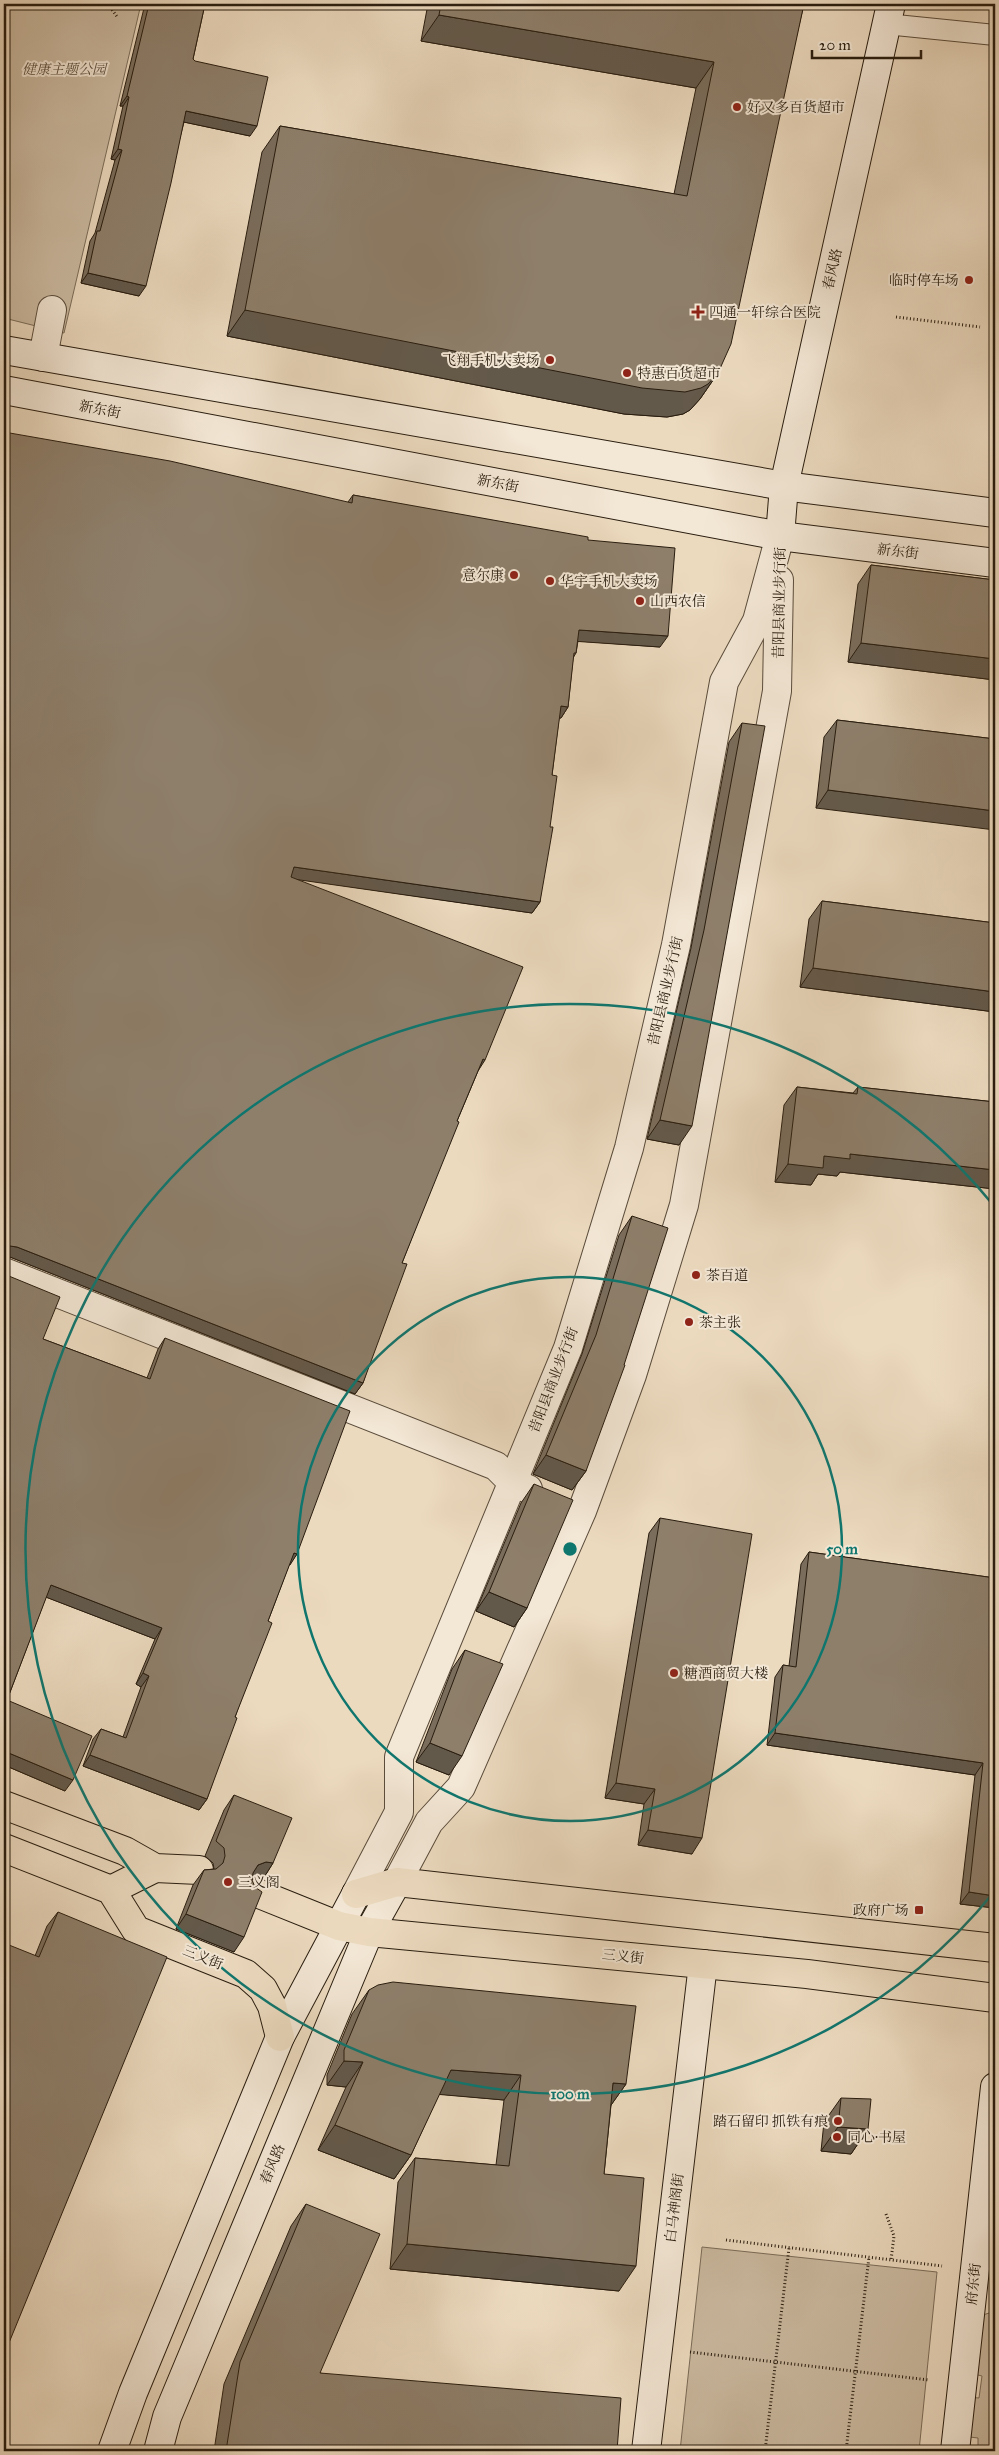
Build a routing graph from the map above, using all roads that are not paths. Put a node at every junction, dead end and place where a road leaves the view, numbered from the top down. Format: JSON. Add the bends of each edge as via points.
{"nodes":[{"id":1,"x":889,"y":14,"type":"edge"},
{"id":2,"x":995,"y":35,"type":"edge"},
{"id":3,"x":52,"y":310,"type":"dead end"},
{"id":4,"x":4,"y":350,"type":"edge"},
{"id":5,"x":43,"y":357,"type":"junction"},
{"id":6,"x":4,"y":390,"type":"edge"},
{"id":7,"x":784,"y":486,"type":"junction"},
{"id":8,"x":995,"y":513,"type":"edge"},
{"id":9,"x":780,"y":536,"type":"junction"},
{"id":10,"x":995,"y":563,"type":"edge"},
{"id":11,"x":4,"y":1272,"type":"edge"},
{"id":12,"x":512,"y":1482,"type":"junction"},
{"id":13,"x":582,"y":1511,"type":"junction"},
{"id":14,"x":4,"y":1805,"type":"edge"},
{"id":15,"x":4,"y":1848,"type":"edge"},
{"id":16,"x":155,"y":1868,"type":"junction"},
{"id":17,"x":199,"y":1870,"type":"dead end"},
{"id":18,"x":397,"y":1882,"type":"junction"},
{"id":19,"x":111,"y":1890,"type":"junction"},
{"id":20,"x":257,"y":1893,"type":"edge"},
{"id":21,"x":356,"y":1894,"type":"junction"},
{"id":22,"x":339,"y":1926,"type":"junction"},
{"id":23,"x":369,"y":1932,"type":"junction"},
{"id":24,"x":995,"y":1948,"type":"edge"},
{"id":25,"x":703,"y":1964,"type":"junction"},
{"id":26,"x":995,"y":1998,"type":"edge"},
{"id":27,"x":280,"y":2037,"type":"junction"},
{"id":28,"x":995,"y":2087,"type":"edge"},
{"id":29,"x":112,"y":2451,"type":"edge"},
{"id":30,"x":158,"y":2451,"type":"edge"},
{"id":31,"x":646,"y":2451,"type":"edge"},
{"id":32,"x":955,"y":2451,"type":"edge"}],
"edges":[{"from":1,"to":2,"type":"lane"},
{"from":1,"to":7,"type":"street","name":"春风路"},
{"from":3,"to":5,"type":"street"},
{"from":4,"to":5,"type":"street"},
{"from":5,"to":7,"type":"street"},
{"from":6,"to":9,"type":"street","name":"新东街"},
{"from":7,"to":8,"type":"street"},
{"from":7,"to":9,"type":"street","name":"春风路"},
{"from":9,"to":10,"type":"street","name":"新东街"},
{"from":9,"to":12,"type":"street","name":"昔阳县商业步行街","via":[[757,621],[724,682],[676,945],[629,1148],[568,1348]]},
{"from":9,"to":13,"type":"street","name":"昔阳县商业步行街","via":[[777,691],[684,1205],[632,1375]]},
{"from":11,"to":12,"type":"street","via":[[496,1466]]},
{"from":12,"to":13,"type":"street"},
{"from":12,"to":21,"type":"street","name":"昔阳县商业步行街","via":[[399,1757],[399,1812]]},
{"from":13,"to":18,"type":"street","name":"昔阳县商业步行街","via":[[461,1788],[429,1822]]},
{"from":14,"to":16,"type":"main road","via":[[125,1851]]},
{"from":15,"to":19,"type":"main road"},
{"from":16,"to":17,"type":"main road"},
{"from":16,"to":19,"type":"main road"},
{"from":18,"to":21,"type":"main road"},
{"from":18,"to":23,"type":"street","name":"春风路"},
{"from":18,"to":24,"type":"main road"},
{"from":19,"to":27,"type":"main road","name":"三义街","via":[[136,1930],[252,1979],[272,2006]]},
{"from":20,"to":22,"type":"main road","name":"三义街"},
{"from":21,"to":22,"type":"street"},
{"from":22,"to":23,"type":"main road","name":"三义街"},
{"from":22,"to":27,"type":"street"},
{"from":23,"to":25,"type":"main road","name":"三义街"},
{"from":23,"to":30,"type":"street","name":"春风路","via":[[170,2408]]},
{"from":25,"to":26,"type":"main road","name":"三义街"},
{"from":25,"to":31,"type":"street","name":"白马神阁街"},
{"from":27,"to":29,"type":"street"},
{"from":28,"to":32,"type":"street","name":"府东街"}]}
